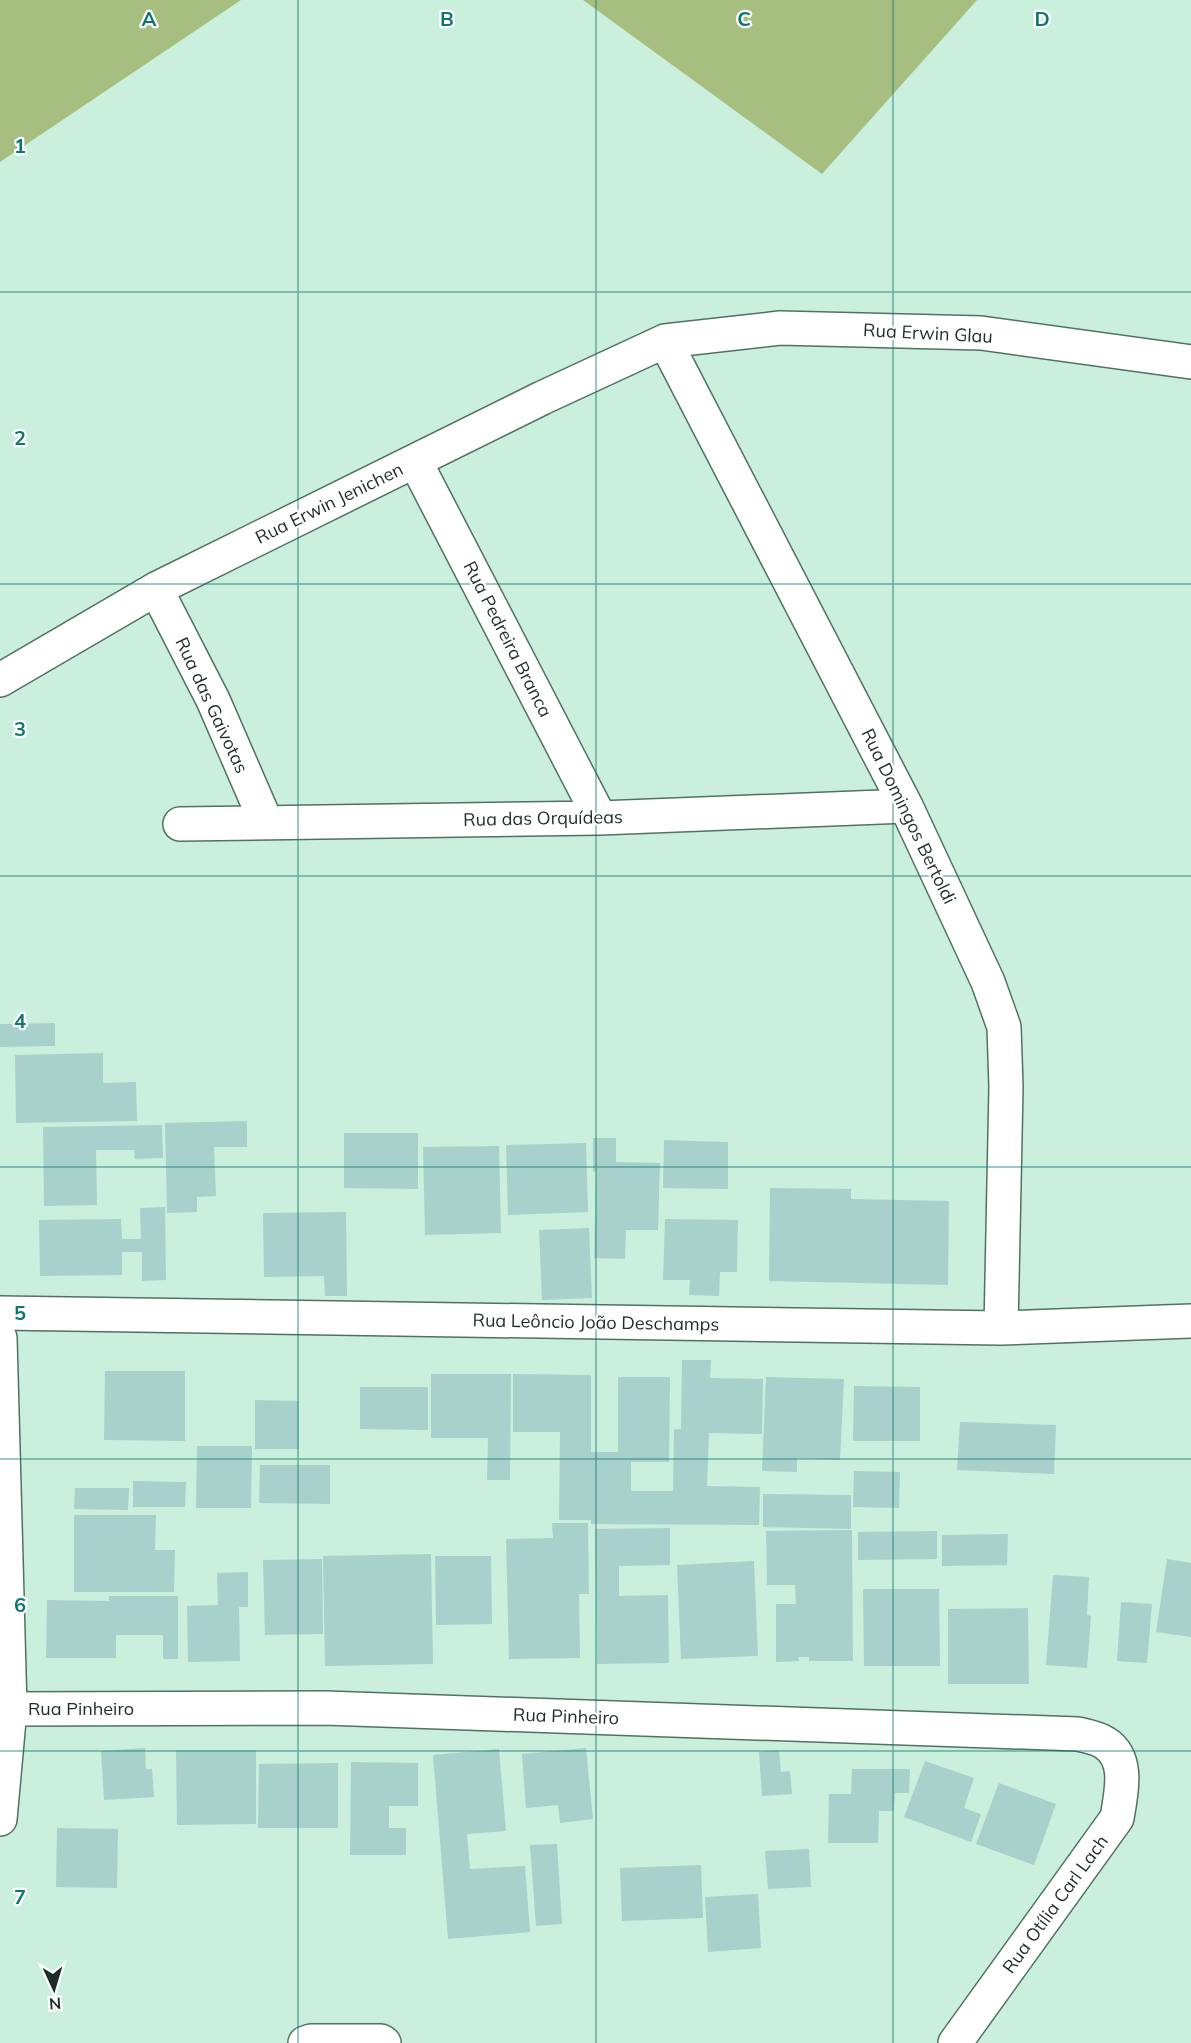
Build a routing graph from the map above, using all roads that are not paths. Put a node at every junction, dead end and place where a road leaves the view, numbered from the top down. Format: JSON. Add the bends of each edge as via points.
{"nodes":[{"id":1,"x":665,"y":341,"type":"junction"},
{"id":2,"x":1191,"y":362,"type":"edge"},
{"id":3,"x":415,"y":460,"type":"junction"},
{"id":4,"x":156,"y":589,"type":"junction"},
{"id":5,"x":0,"y":680,"type":"edge"},
{"id":6,"x":906,"y":806,"type":"junction"},
{"id":7,"x":600,"y":818,"type":"junction"},
{"id":8,"x":266,"y":822,"type":"junction"},
{"id":9,"x":180,"y":824,"type":"dead end"},
{"id":10,"x":0,"y":1313,"type":"edge"},
{"id":11,"x":1191,"y":1322,"type":"edge"},
{"id":12,"x":1001,"y":1328,"type":"junction"},
{"id":13,"x":0,"y":1338,"type":"edge"},
{"id":14,"x":10,"y":1708,"type":"junction"},
{"id":15,"x":1118,"y":1753,"type":"joint"},
{"id":16,"x":0,"y":1819,"type":"edge"},
{"id":17,"x":305,"y":2043,"type":"edge"},
{"id":18,"x":384,"y":2043,"type":"edge"},
{"id":19,"x":955,"y":2043,"type":"edge"}],
"edges":[{"from":1,"to":2,"type":"street","name":"Rua Erwin Glau","via":[[780,328],[981,333]]},
{"from":1,"to":3,"type":"street","name":"Rua Erwin Jenichen"},
{"from":1,"to":6,"type":"street","name":"Rua Domingos Bertoldi"},
{"from":3,"to":4,"type":"street","name":"Rua Erwin Jenichen"},
{"from":3,"to":7,"type":"street","name":"Rua Pedreira Branca"},
{"from":4,"to":5,"type":"street","name":"Rua Erwin Jenichen"},
{"from":4,"to":8,"type":"street","name":"Rua das Gaivotas","via":[[213,700]]},
{"from":6,"to":7,"type":"street","name":"Rua das Orquídeas"},
{"from":6,"to":12,"type":"street","name":"Rua Domingos Bertoldi","via":[[988,982],[1004,1027]]},
{"from":7,"to":8,"type":"street","name":"Rua das Orquídeas"},
{"from":8,"to":9,"type":"street","name":"Rua das Orquídeas"},
{"from":10,"to":12,"type":"street","name":"Rua Leôncio João Deschamps"},
{"from":11,"to":12,"type":"street","name":"Rua Leôncio João Deschamps"},
{"from":13,"to":14,"type":"street"},
{"from":14,"to":15,"type":"street","name":"Rua Pinheiro","via":[[325,1708],[1078,1734],[1104,1742]]},
{"from":14,"to":16,"type":"street"},
{"from":15,"to":19,"type":"street","name":"Rua Otília Carl Lach","via":[[1123,1782],[1117,1818]]},
{"from":17,"to":18,"type":"street"}]}
